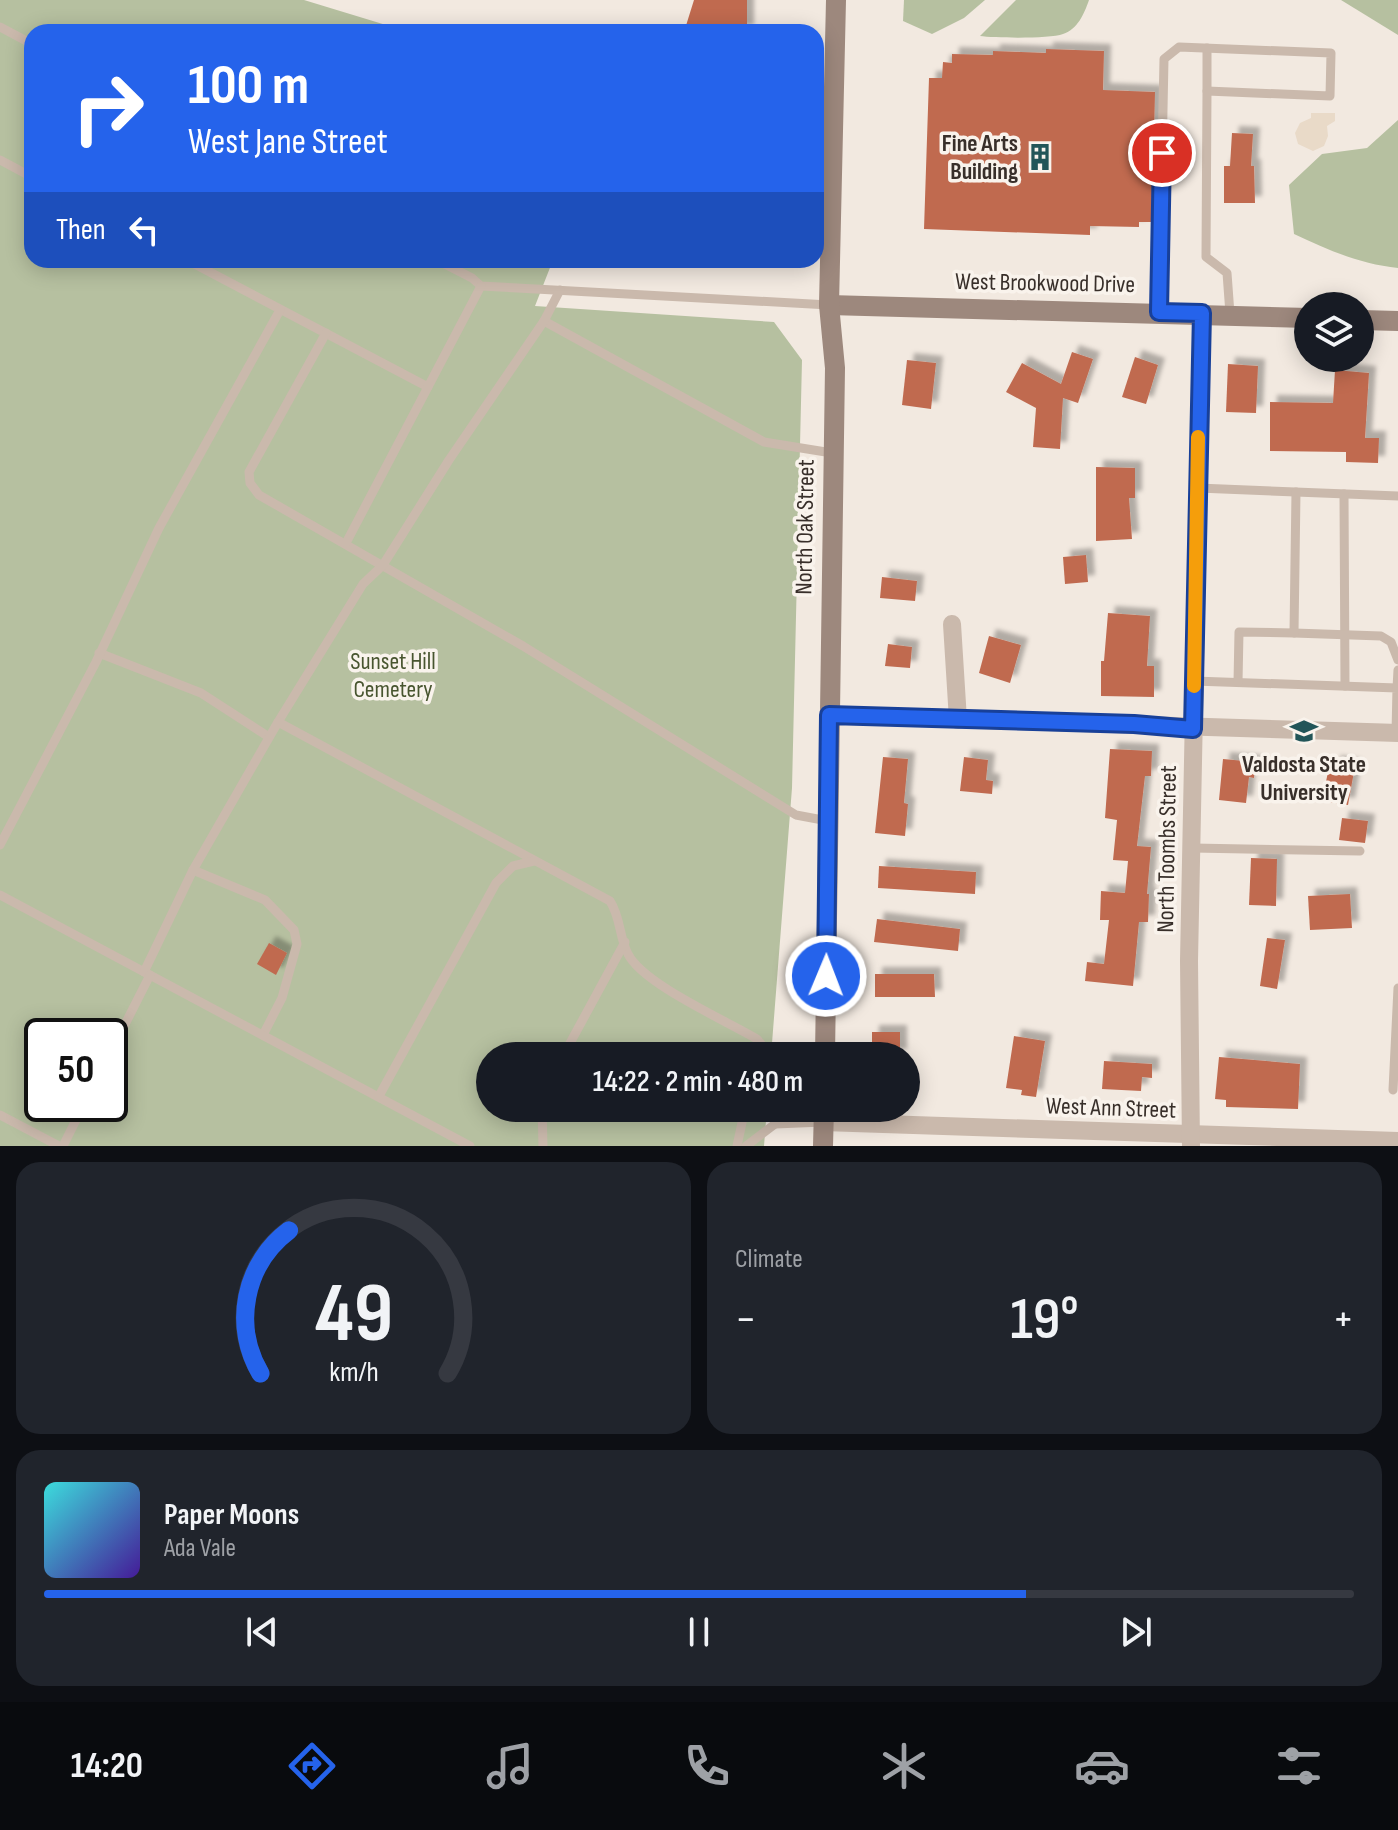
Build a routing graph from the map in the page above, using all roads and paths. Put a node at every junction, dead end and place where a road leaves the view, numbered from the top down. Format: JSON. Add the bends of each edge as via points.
{"nodes":[{"id":1,"x":836,"y":0,"type":"edge"},
{"id":2,"x":0,"y":27,"type":"edge"},
{"id":3,"x":24,"y":40,"type":"edge"},
{"id":4,"x":1207,"y":48,"type":"junction"},
{"id":5,"x":1207,"y":91,"type":"junction"},
{"id":6,"x":0,"y":160,"type":"edge"},
{"id":7,"x":24,"y":173,"type":"edge"},
{"id":8,"x":202,"y":268,"type":"edge"},
{"id":9,"x":453,"y":268,"type":"edge"},
{"id":10,"x":481,"y":286,"type":"junction"},
{"id":11,"x":560,"y":290,"type":"junction"},
{"id":12,"x":829,"y":305,"type":"junction"},
{"id":13,"x":280,"y":310,"type":"junction"},
{"id":14,"x":1159,"y":312,"type":"junction"},
{"id":15,"x":1202,"y":313,"type":"junction"},
{"id":16,"x":1230,"y":314,"type":"junction"},
{"id":17,"x":1294,"y":317,"type":"edge"},
{"id":18,"x":1374,"y":320,"type":"edge"},
{"id":19,"x":544,"y":321,"type":"junction"},
{"id":20,"x":1398,"y":321,"type":"edge"},
{"id":21,"x":326,"y":333,"type":"junction"},
{"id":22,"x":428,"y":387,"type":"junction"},
{"id":23,"x":832,"y":453,"type":"junction"},
{"id":24,"x":1197,"y":488,"type":"junction"},
{"id":25,"x":1296,"y":492,"type":"junction"},
{"id":26,"x":1344,"y":494,"type":"junction"},
{"id":27,"x":1398,"y":496,"type":"edge"},
{"id":28,"x":346,"y":543,"type":"junction"},
{"id":29,"x":383,"y":565,"type":"junction"},
{"id":30,"x":952,"y":624,"type":"dead end"},
{"id":31,"x":1294,"y":633,"type":"junction"},
{"id":32,"x":1344,"y":635,"type":"junction"},
{"id":33,"x":99,"y":653,"type":"junction"},
{"id":34,"x":1398,"y":660,"type":"edge"},
{"id":35,"x":1398,"y":670,"type":"edge"},
{"id":36,"x":1194,"y":681,"type":"junction"},
{"id":37,"x":1238,"y":682,"type":"junction"},
{"id":38,"x":1345,"y":686,"type":"junction"},
{"id":39,"x":1397,"y":688,"type":"edge"},
{"id":40,"x":829,"y":715,"type":"junction"},
{"id":41,"x":958,"y":720,"type":"junction"},
{"id":42,"x":278,"y":722,"type":"junction"},
{"id":43,"x":1193,"y":729,"type":"junction"},
{"id":44,"x":1397,"y":733,"type":"edge"},
{"id":45,"x":269,"y":737,"type":"junction"},
{"id":46,"x":828,"y":821,"type":"junction"},
{"id":47,"x":0,"y":845,"type":"edge"},
{"id":48,"x":1193,"y":848,"type":"junction"},
{"id":49,"x":1360,"y":851,"type":"dead end"},
{"id":50,"x":534,"y":861,"type":"junction"},
{"id":51,"x":193,"y":870,"type":"junction"},
{"id":52,"x":0,"y":895,"type":"edge"},
{"id":53,"x":625,"y":942,"type":"junction"},
{"id":54,"x":147,"y":973,"type":"junction"},
{"id":55,"x":1398,"y":988,"type":"edge"},
{"id":56,"x":126,"y":1018,"type":"edge"},
{"id":57,"x":263,"y":1035,"type":"junction"},
{"id":58,"x":571,"y":1042,"type":"edge"},
{"id":59,"x":759,"y":1042,"type":"edge"},
{"id":60,"x":825,"y":1042,"type":"edge"},
{"id":61,"x":1393,"y":1090,"type":"dead end"},
{"id":62,"x":379,"y":1096,"type":"junction"},
{"id":63,"x":0,"y":1115,"type":"edge"},
{"id":64,"x":74,"y":1122,"type":"edge"},
{"id":65,"x":542,"y":1122,"type":"edge"},
{"id":66,"x":742,"y":1122,"type":"edge"},
{"id":67,"x":786,"y":1122,"type":"edge"},
{"id":68,"x":823,"y":1122,"type":"edge"},
{"id":69,"x":920,"y":1122,"type":"edge"},
{"id":70,"x":775,"y":1124,"type":"joint"},
{"id":71,"x":1191,"y":1140,"type":"edge"},
{"id":72,"x":1398,"y":1141,"type":"edge"},
{"id":73,"x":61,"y":1146,"type":"edge"},
{"id":74,"x":470,"y":1146,"type":"edge"},
{"id":75,"x":543,"y":1146,"type":"edge"},
{"id":76,"x":737,"y":1146,"type":"edge"},
{"id":77,"x":746,"y":1146,"type":"edge"},
{"id":78,"x":823,"y":1146,"type":"edge"}],
"edges":[{"from":1,"to":12,"type":"main road","name":"North Oak Street"},
{"from":2,"to":3,"type":"lane"},
{"from":4,"to":5,"type":"lane"},
{"from":4,"to":5,"type":"lane","via":[[1331,53],[1330,96]]},
{"from":4,"to":14,"type":"lane","via":[[1179,47],[1164,59]]},
{"from":5,"to":16,"type":"lane","via":[[1206,257],[1227,273]]},
{"from":6,"to":7,"type":"lane"},
{"from":8,"to":13,"type":"lane"},
{"from":9,"to":10,"type":"lane"},
{"from":10,"to":11,"type":"lane"},
{"from":10,"to":22,"type":"lane"},
{"from":11,"to":12,"type":"lane"},
{"from":11,"to":19,"type":"lane"},
{"from":12,"to":14,"type":"main road","name":"West Brookwood Drive"},
{"from":12,"to":23,"type":"main road","name":"North Oak Street","via":[[835,368]]},
{"from":13,"to":21,"type":"lane"},
{"from":13,"to":33,"type":"lane","via":[[159,528]]},
{"from":14,"to":15,"type":"main road","name":"West Brookwood Drive"},
{"from":15,"to":16,"type":"main road","name":"West Brookwood Drive"},
{"from":15,"to":24,"type":"street","name":"North Toombs Street"},
{"from":16,"to":17,"type":"main road","name":"West Brookwood Drive"},
{"from":18,"to":20,"type":"main road"},
{"from":19,"to":23,"type":"lane","via":[[764,442]]},
{"from":19,"to":29,"type":"lane"},
{"from":21,"to":22,"type":"lane"},
{"from":21,"to":28,"type":"lane","via":[[249,472],[250,483],[259,495]]},
{"from":22,"to":28,"type":"lane"},
{"from":23,"to":40,"type":"main road","name":"North Oak Street"},
{"from":24,"to":25,"type":"lane"},
{"from":24,"to":36,"type":"street","name":"North Toombs Street"},
{"from":25,"to":26,"type":"lane"},
{"from":25,"to":31,"type":"lane"},
{"from":26,"to":27,"type":"lane"},
{"from":26,"to":32,"type":"lane"},
{"from":28,"to":29,"type":"lane"},
{"from":29,"to":42,"type":"lane","via":[[363,584]]},
{"from":29,"to":46,"type":"lane","via":[[796,815]]},
{"from":30,"to":41,"type":"street"},
{"from":31,"to":32,"type":"lane"},
{"from":31,"to":37,"type":"lane","via":[[1239,632]]},
{"from":32,"to":34,"type":"lane","via":[[1381,636],[1391,642]]},
{"from":32,"to":38,"type":"lane"},
{"from":33,"to":45,"type":"lane","via":[[201,693]]},
{"from":33,"to":47,"type":"lane"},
{"from":35,"to":39,"type":"lane"},
{"from":36,"to":37,"type":"lane"},
{"from":36,"to":43,"type":"street","name":"North Toombs Street"},
{"from":37,"to":38,"type":"lane"},
{"from":38,"to":39,"type":"lane"},
{"from":39,"to":44,"type":"lane"},
{"from":40,"to":41,"type":"street"},
{"from":40,"to":46,"type":"main road","name":"North Oak Street"},
{"from":41,"to":43,"type":"street"},
{"from":42,"to":45,"type":"lane"},
{"from":42,"to":50,"type":"lane"},
{"from":43,"to":44,"type":"street"},
{"from":43,"to":48,"type":"street","name":"North Toombs Street"},
{"from":45,"to":51,"type":"lane"},
{"from":46,"to":60,"type":"main road","name":"North Oak Street"},
{"from":48,"to":49,"type":"lane"},
{"from":48,"to":71,"type":"street","name":"North Toombs Street"},
{"from":50,"to":53,"type":"lane","via":[[610,901]]},
{"from":50,"to":62,"type":"lane","via":[[513,866],[496,883]]},
{"from":51,"to":54,"type":"lane"},
{"from":51,"to":57,"type":"lane","via":[[265,900],[294,930],[297,944],[282,998]]},
{"from":52,"to":54,"type":"lane"},
{"from":53,"to":58,"type":"lane"},
{"from":53,"to":59,"type":"lane","via":[[627,954],[642,973]]},
{"from":54,"to":56,"type":"lane"},
{"from":54,"to":57,"type":"lane"},
{"from":55,"to":61,"type":"lane"},
{"from":57,"to":62,"type":"lane"},
{"from":62,"to":74,"type":"lane"},
{"from":63,"to":73,"type":"lane"},
{"from":64,"to":73,"type":"lane"},
{"from":65,"to":75,"type":"lane"},
{"from":66,"to":76,"type":"lane"},
{"from":67,"to":70,"type":"lane"},
{"from":68,"to":78,"type":"main road"},
{"from":69,"to":71,"type":"street","name":"West Ann Street"},
{"from":70,"to":77,"type":"lane"},
{"from":71,"to":72,"type":"street","name":"West Ann Street"}]}
